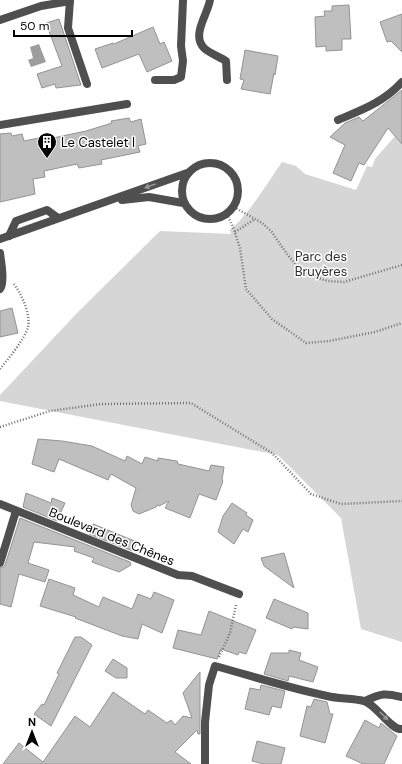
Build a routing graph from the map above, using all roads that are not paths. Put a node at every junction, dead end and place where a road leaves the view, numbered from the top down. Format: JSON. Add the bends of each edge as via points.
{"nodes":[{"id":1,"x":183,"y":0,"type":"edge"},
{"id":2,"x":210,"y":0,"type":"edge"},
{"id":3,"x":70,"y":1,"type":"edge"},
{"id":4,"x":0,"y":20,"type":"edge"},
{"id":5,"x":155,"y":80,"type":"dead end"},
{"id":6,"x":227,"y":80,"type":"dead end"},
{"id":7,"x":402,"y":82,"type":"edge"},
{"id":8,"x":87,"y":84,"type":"dead end"},
{"id":9,"x":127,"y":104,"type":"dead end"},
{"id":10,"x":338,"y":120,"type":"dead end"},
{"id":11,"x":0,"y":125,"type":"edge"},
{"id":12,"x":187,"y":173,"type":"junction"},
{"id":13,"x":111,"y":200,"type":"junction"},
{"id":14,"x":184,"y":203,"type":"junction"},
{"id":15,"x":58,"y":218,"type":"junction"},
{"id":16,"x":9,"y":236,"type":"junction"},
{"id":17,"x":0,"y":239,"type":"edge"},
{"id":18,"x":0,"y":253,"type":"edge"},
{"id":19,"x":0,"y":289,"type":"edge"},
{"id":20,"x":0,"y":504,"type":"edge"},
{"id":21,"x":16,"y":511,"type":"junction"},
{"id":22,"x":0,"y":563,"type":"edge"},
{"id":23,"x":239,"y":594,"type":"road end"},
{"id":24,"x":402,"y":697,"type":"edge"},
{"id":25,"x":365,"y":701,"type":"junction"},
{"id":26,"x":402,"y":729,"type":"edge"},
{"id":27,"x":205,"y":764,"type":"edge"}],
"edges":[{"from":1,"to":5,"type":"street","via":[[181,77],[174,80]]},
{"from":2,"to":6,"type":"street","via":[[199,33],[200,40],[204,48],[226,61]]},
{"from":3,"to":4,"type":"street","via":[[41,6]]},
{"from":3,"to":8,"type":"street","via":[[68,28]]},
{"from":7,"to":10,"type":"street","via":[[378,102]]},
{"from":9,"to":11,"type":"street"},
{"from":12,"to":13,"type":"street","one_way":true},
{"from":12,"to":14,"type":"street","via":[[182,185]]},
{"from":12,"to":14,"type":"street","via":[[193,167],[204,163],[216,163],[225,167],[238,183],[238,196],[227,214],[210,219],[198,217]]},
{"from":13,"to":14,"type":"street","via":[[149,197]]},
{"from":13,"to":15,"type":"street"},
{"from":15,"to":16,"type":"street"},
{"from":15,"to":16,"type":"street","via":[[47,210],[16,221]]},
{"from":16,"to":17,"type":"street"},
{"from":18,"to":19,"type":"street"},
{"from":20,"to":21,"type":"street","name":"Boulevard des Chênes"},
{"from":21,"to":22,"type":"street"},
{"from":21,"to":23,"type":"street","name":"Boulevard des Chênes","via":[[178,575],[192,576]]},
{"from":24,"to":25,"type":"street","via":[[386,693]]},
{"from":25,"to":26,"type":"street","one_way":true,"via":[[394,727]]},
{"from":25,"to":27,"type":"street","via":[[328,696],[215,666],[209,685],[205,722]]}]}
